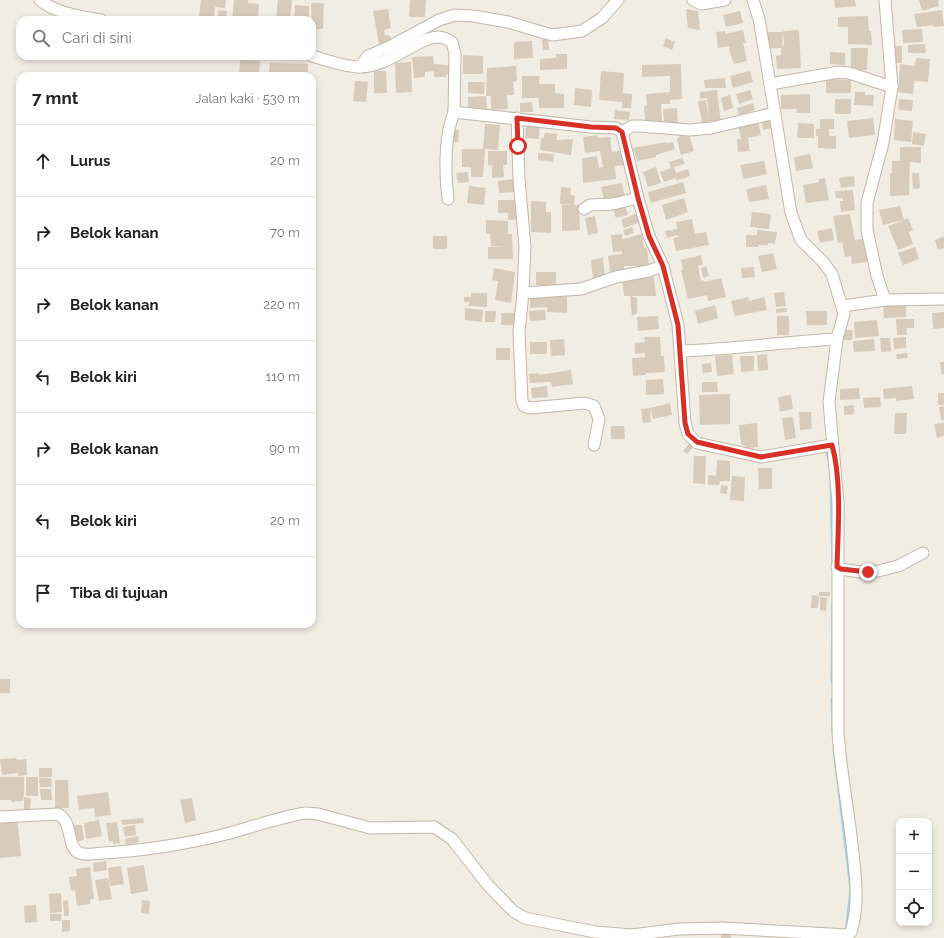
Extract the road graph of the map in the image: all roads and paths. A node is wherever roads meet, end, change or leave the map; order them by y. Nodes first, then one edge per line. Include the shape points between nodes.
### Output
1 (40, 0) edge
2 (618, 0) edge
3 (693, 0) edge
4 (725, 0) edge
5 (753, 0) edge
6 (885, 0) edge
7 (77, 16) edge
8 (316, 57) edge
9 (360, 67) junction
10 (770, 84) junction
11 (892, 87) junction
12 (454, 112) junction
13 (775, 113) junction
14 (517, 118) junction
15 (622, 132) junction
16 (638, 198) junction
17 (448, 199) dead end
18 (584, 209) dead end
19 (663, 266) junction
20 (524, 292) junction
21 (944, 299) edge
22 (885, 300) junction
23 (843, 306) junction
24 (837, 339) junction
25 (681, 351) junction
26 (594, 445) dead end
27 (832, 445) junction
28 (923, 554) dead end
29 (837, 567) junction
30 (0, 817) edge
31 (851, 935) edge

1 - 7 street via 55,10
2 - 9 street via 602,18 582,31 552,35 508,22 455,15 439,20 368,56
3 - 4 street via 701,4
5 - 10 street via 759,19
6 - 11 street
8 - 9 street
9 - 12 street via 397,56 436,37 445,38 452,42 455,54
10 - 11 street via 839,72
10 - 13 street
11 - 22 street via 883,143 867,203 868,240
12 - 14 street
12 - 17 street via 450,121 448,149
13 - 15 street via 711,128 690,130 632,126
13 - 23 street via 786,192 797,234 832,274
14 - 15 street via 616,128
14 - 20 street via 525,247
15 - 16 street
16 - 18 street via 613,204 590,205
16 - 19 street via 649,236
19 - 20 street via 616,277 581,289
19 - 25 street via 678,325
20 - 26 street via 519,332 522,402 530,408 585,403 594,406 599,419
21 - 22 street
22 - 23 street
23 - 24 street via 844,314
24 - 25 street
24 - 27 street via 829,402
25 - 27 street via 685,423 688,434 697,442 761,457
27 - 29 street via 838,503
28 - 29 street via 898,566 868,572
29 - 31 street via 838,733 857,885 857,905
30 - 31 street via 58,814 67,822 73,846 79,853 86,854 118,852 207,838 306,813 370,828 434,827 452,839 487,884 513,911 525,918 595,932 632,935 679,929 722,928

